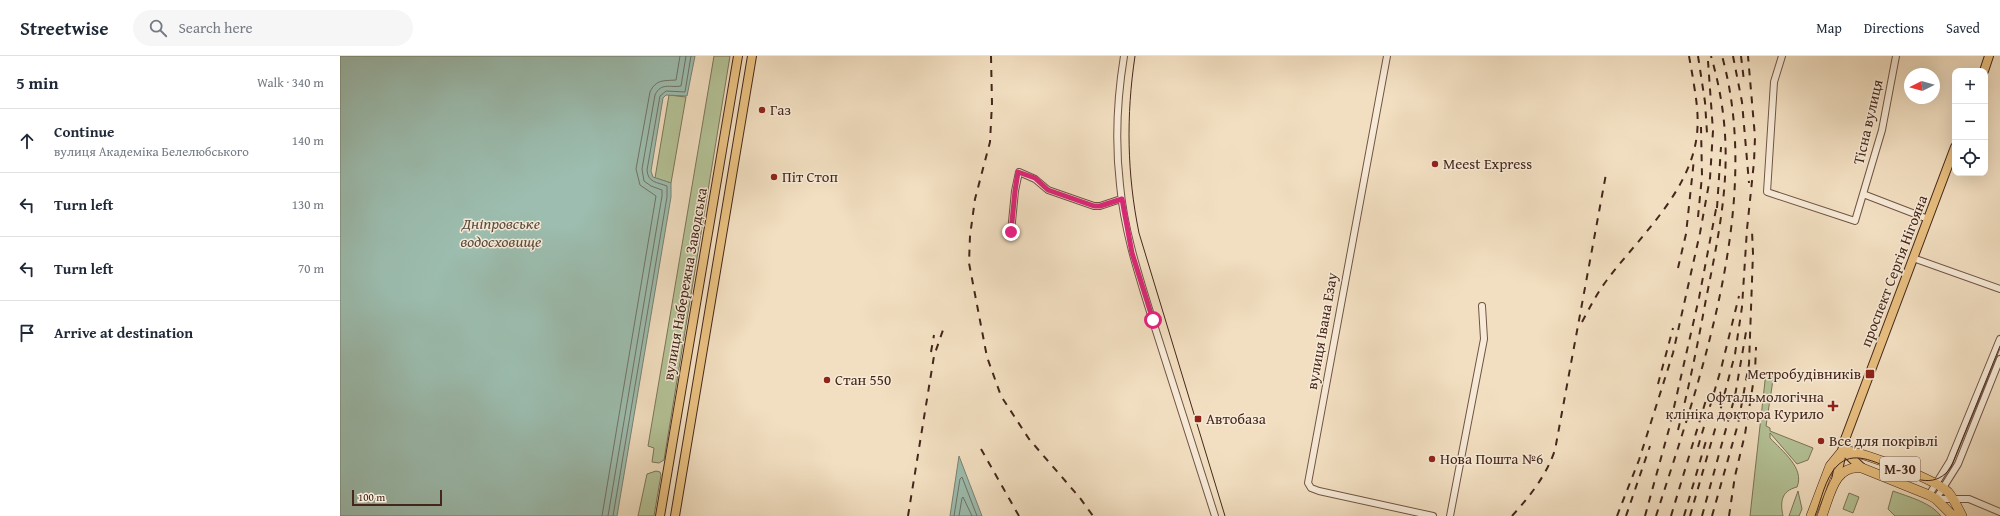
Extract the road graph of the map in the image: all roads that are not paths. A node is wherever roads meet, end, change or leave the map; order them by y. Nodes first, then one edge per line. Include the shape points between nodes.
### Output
1 (738, 56) edge
2 (752, 56) edge
3 (1124, 56) edge
4 (1387, 56) edge
5 (1782, 56) edge
6 (1896, 56) edge
7 (1989, 56) edge
8 (1985, 68) edge
9 (1952, 155) edge
10 (1863, 194) junction
11 (1122, 199) junction
12 (1928, 219) junction
13 (1011, 232) dead end
14 (1914, 258) junction
15 (2000, 289) edge
16 (1482, 306) dead end
17 (2000, 340) edge
18 (2000, 359) edge
19 (1843, 450) junction
20 (1862, 468) junction
21 (1836, 480) junction
22 (1939, 486) junction
23 (1933, 497) junction
24 (1952, 498) junction
25 (2000, 512) edge
26 (660, 516) edge
27 (675, 516) edge
28 (1215, 516) edge
29 (1433, 516) edge
30 (1450, 516) edge
31 (1811, 516) edge
32 (1822, 516) edge
33 (1953, 516) edge
34 (1962, 516) edge

1 - 26 main road, вулиця Набережна Заводська
2 - 27 main road, вулиця Набережна Заводська
3 - 11 street via 1117,122
4 - 29 street, вулиця Івана Езау via 1308,483 1311,488 1319,491
5 - 10 street, Тісна вулиця via 1774,82 1767,192 1855,221
6 - 10 street, Тісна вулиця via 1882,130
7 - 8 main road
9 - 12 main road, проспект Сергія Нігояна
10 - 12 street
11 - 13 street via 1094,206 1048,190 1035,178 1018,172
11 - 28 street via 1132,253
12 - 14 main road, проспект Сергія Нігояна
14 - 15 street
14 - 19 main road, проспект Сергія Нігояна
16 - 30 street via 1484,339
17 - 22 street
18 - 22 street via 1958,464
19 - 20 main road
19 - 21 main road, проспект Сергія Нігояна
19 - 22 highway, М-30 via 1864,454
19 - 31 highway, проспект Сергія Нігояна via 1830,466
20 - 21 highway, М-30 via 1844,470
20 - 23 highway, М-30
21 - 32 highway, проспект Сергія Нігояна
22 - 23 street
22 - 24 highway, М-30
23 - 24 street
23 - 33 highway, М-30
24 - 25 street via 1969,499
24 - 34 highway, М-30

